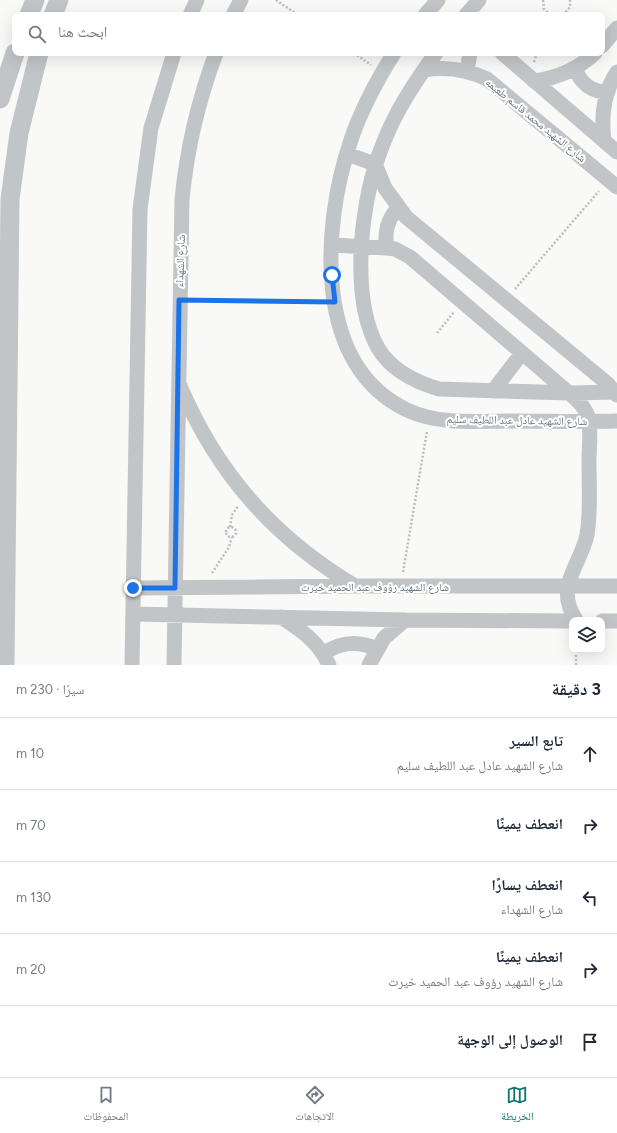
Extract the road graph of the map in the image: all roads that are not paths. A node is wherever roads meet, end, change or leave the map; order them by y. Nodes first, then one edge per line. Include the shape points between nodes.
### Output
1 (35, 0) edge
2 (59, 0) edge
3 (197, 0) edge
4 (241, 0) edge
5 (438, 0) edge
6 (480, 0) edge
7 (30, 12) edge
8 (54, 12) edge
9 (191, 12) edge
10 (235, 12) edge
11 (428, 12) edge
12 (469, 12) edge
13 (481, 12) edge
14 (617, 28) edge
15 (605, 42) edge
16 (14, 56) edge
17 (38, 56) edge
18 (173, 56) edge
19 (215, 56) edge
20 (392, 56) edge
21 (434, 56) edge
22 (470, 56) edge
23 (505, 56) edge
24 (591, 56) edge
25 (575, 68) junction
26 (424, 70) junction
27 (467, 71) junction
28 (617, 72) edge
29 (534, 81) junction
30 (608, 92) junction
31 (0, 99) edge
32 (604, 141) junction
33 (617, 152) edge
34 (347, 154) junction
35 (375, 164) junction
36 (613, 183) edge
37 (398, 208) junction
38 (332, 245) junction
39 (362, 246) junction
40 (387, 248) junction
41 (4, 328) edge
42 (522, 353) junction
43 (178, 381) junction
44 (493, 391) junction
45 (569, 393) junction
46 (616, 393) edge
47 (3, 401) edge
48 (589, 422) junction
49 (617, 422) edge
50 (3, 432) edge
51 (3, 476) edge
52 (355, 586) junction
53 (567, 586) junction
54 (617, 586) edge
55 (133, 588) junction
56 (175, 588) junction
57 (133, 614) junction
58 (175, 614) junction
59 (281, 617) junction
60 (575, 617) edge
61 (405, 620) junction
62 (569, 621) edge
63 (605, 621) edge
64 (617, 621) edge
65 (377, 649) junction
66 (326, 659) edge
67 (5, 665) edge
68 (132, 665) edge
69 (174, 665) edge
70 (369, 665) edge

1 - 7 street
2 - 8 street
3 - 9 street
4 - 10 street
5 - 11 street
6 - 12 street
6 - 13 street
14 - 15 street
16 - 31 street
17 - 41 street via 26,100 13,166
18 - 55 street via 151,128 140,209
19 - 43 street, شارع الشهداء via 199,103 182,200
20 - 34 street, شارع الشهيد عادل عبد اللطيف سليم via 358,119
21 - 26 street
22 - 27 street
23 - 29 street
24 - 25 street
25 - 29 street via 559,76
25 - 30 street via 580,79 590,88
26 - 27 street, شارع الشهيد محمد قاسم طعيمه via 446,68
26 - 35 street via 392,123
27 - 36 street, شارع الشهيد محمد قاسم طعيمه via 487,79
28 - 30 street
29 - 32 street
30 - 32 street via 603,114
32 - 33 street
34 - 35 street
34 - 38 street, شارع الشهيد عادل عبد اللطيف سليم via 337,196
35 - 37 street via 385,188
35 - 39 street via 366,203
37 - 40 street via 388,223
37 - 46 street
38 - 39 street
38 - 48 street, شارع الشهيد عادل عبد اللطيف سليم via 335,302 346,346 371,384 388,399 408,410 429,417 456,421
39 - 40 street
39 - 44 street via 362,285 369,327 379,349 390,363 404,375 421,384 439,389
40 - 42 street via 410,257
41 - 47 street
42 - 44 street
42 - 45 street
43 - 52 street via 205,437 245,494 287,538 326,568
43 - 56 street, شارع الشهداء
44 - 45 street
45 - 46 street
45 - 48 street via 582,406
47 - 50 street
48 - 49 street, شارع الشهيد عادل عبد اللطيف سليم
48 - 53 street via 587,535
50 - 51 street
51 - 67 street
52 - 53 street, شارع الشهيد رؤوف عبد الحميد خيرت
52 - 56 street, شارع الشهيد رؤوف عبد الحميد خيرت
53 - 54 street, شارع الشهيد رؤوف عبد الحميد خيرت
53 - 60 street via 569,605
55 - 56 street, شارع الشهيد رؤوف عبد الحميد خيرت
55 - 57 street
56 - 58 street, شارع الشهداء
57 - 58 street
57 - 68 street
58 - 59 street
58 - 69 street, شارع الشهداء
59 - 61 street
59 - 66 street via 306,634
61 - 62 street
61 - 65 street via 394,628
63 - 64 street
65 - 66 street via 368,645 349,643 339,645
65 - 70 street

